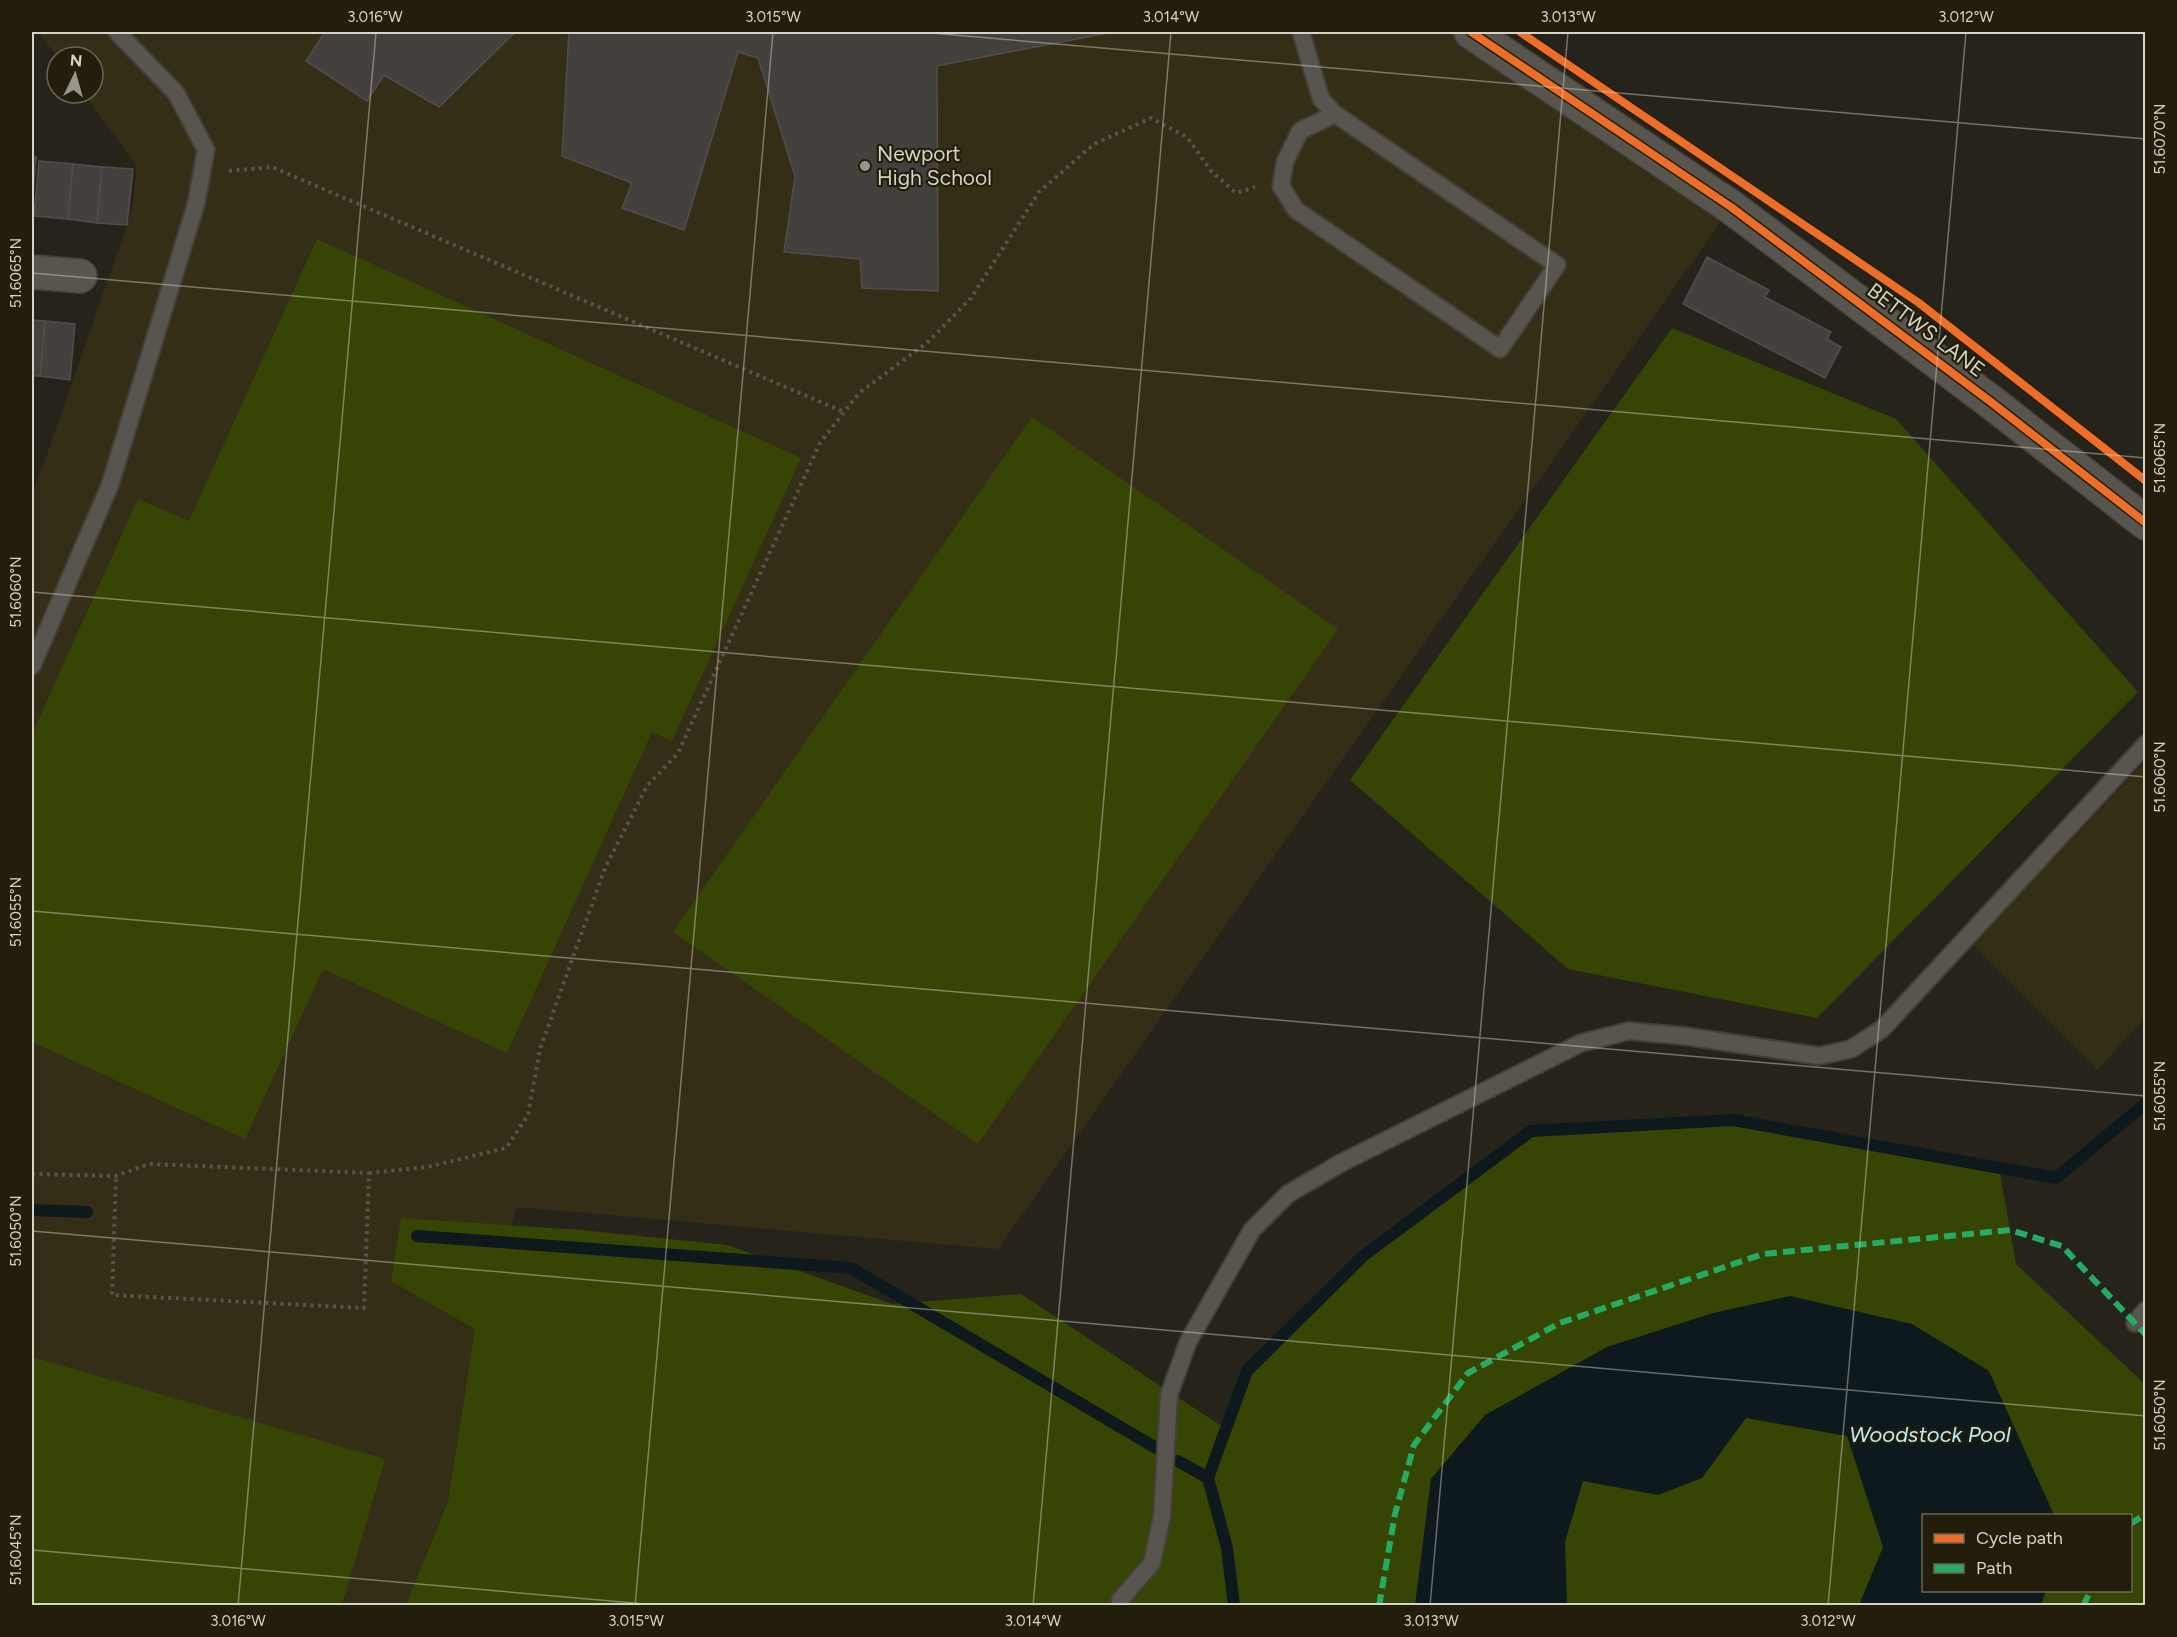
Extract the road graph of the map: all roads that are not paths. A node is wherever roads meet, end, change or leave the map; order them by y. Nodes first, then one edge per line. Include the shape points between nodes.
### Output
1 (117, 32) edge
2 (1301, 32) edge
3 (1471, 32) edge
4 (1335, 114) junction
5 (32, 272) edge
6 (80, 276) dead end
7 (2145, 523) edge
8 (32, 666) edge
9 (2145, 744) edge
10 (1120, 1600) dead end

1 - 8 lane via 176,93 206,150 192,216 110,485
2 - 4 lane via 1321,99
3 - 7 street, BETTWS LANE via 1731,207
4 - 4 lane via 1557,265 1500,349 1296,210 1281,186 1285,162 1300,130
5 - 6 street
9 - 10 lane via 1882,1029 1851,1049 1819,1056 1629,1031 1581,1043 1341,1163 1288,1194 1252,1230 1188,1342 1169,1395 1162,1516 1152,1563

